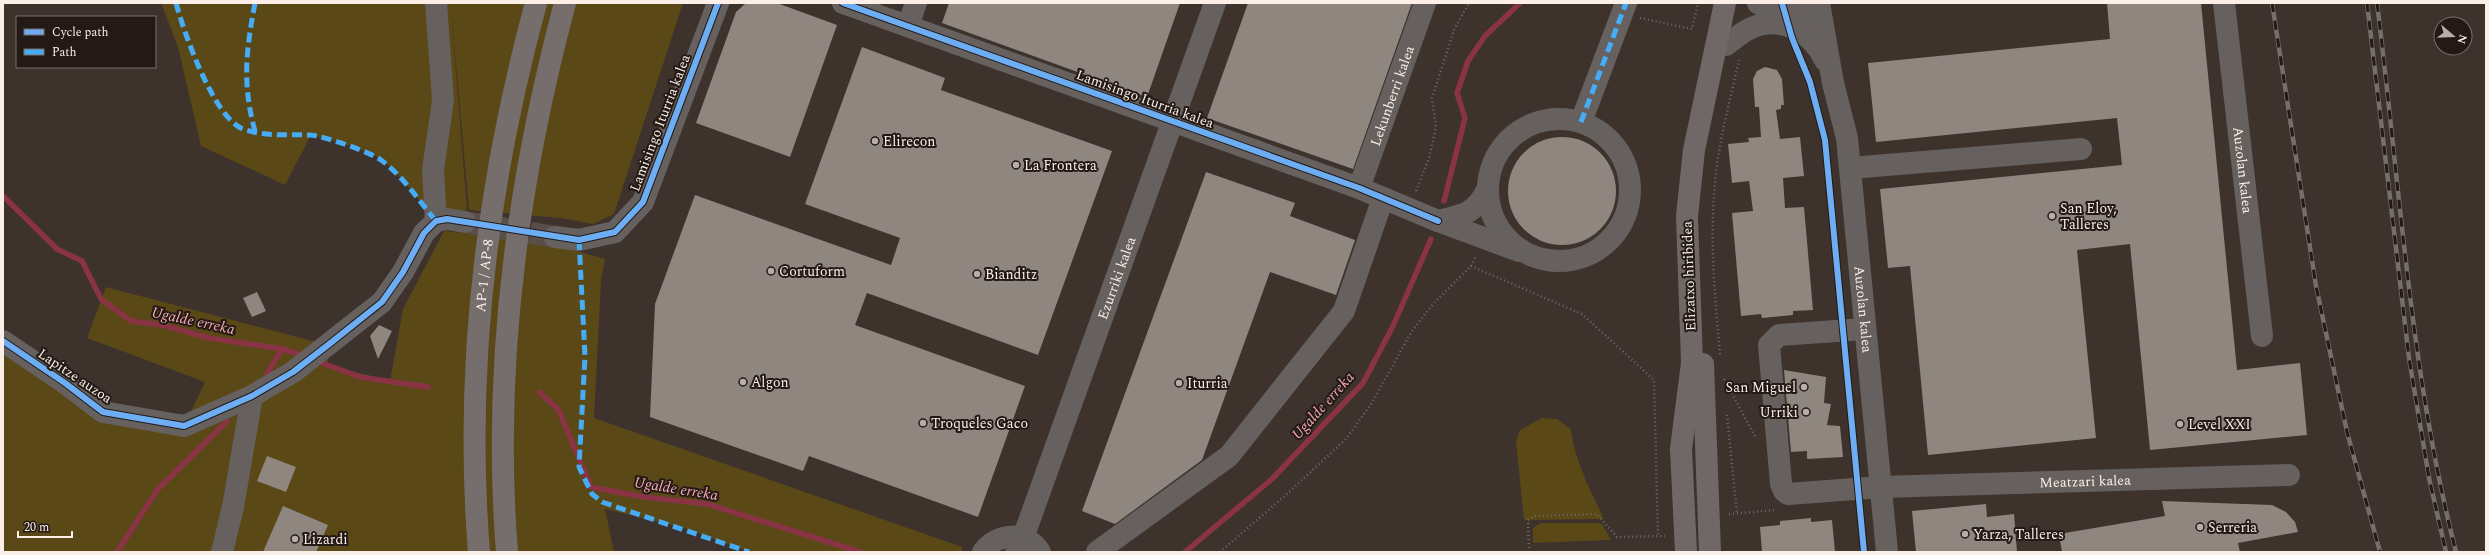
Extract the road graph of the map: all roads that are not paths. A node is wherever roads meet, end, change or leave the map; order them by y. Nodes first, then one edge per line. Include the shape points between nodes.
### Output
1 (436, 3) edge
2 (536, 3) edge
3 (565, 3) edge
4 (718, 3) edge
5 (843, 3) edge
6 (916, 3) edge
7 (1215, 3) edge
8 (1425, 3) edge
9 (1725, 3) edge
10 (1735, 3) edge
11 (1758, 3) edge
12 (2224, 3) edge
13 (1624, 9) edge
14 (1820, 12) edge
15 (1795, 14) edge
16 (908, 26) junction
17 (1733, 49) junction
18 (1830, 69) junction
19 (1172, 121) junction
20 (1581, 122) junction
21 (2081, 149) dead end
22 (1850, 168) junction
23 (1359, 188) junction
24 (1487, 190) junction
25 (1383, 198) junction
26 (436, 221) junction
27 (1438, 221) junction
28 (465, 222) tunnel mouth
29 (555, 237) tunnel mouth
30 (1519, 251) junction
31 (1865, 329) junction
32 (2262, 336) dead end
33 (3, 341) edge
34 (252, 396) junction
35 (503, 475) junction
36 (2289, 475) dead end
37 (1880, 487) junction
38 (477, 527) junction
39 (1020, 545) edge
40 (222, 552) edge
41 (466, 552) edge
42 (479, 552) edge
43 (507, 552) edge
44 (522, 552) edge
45 (983, 552) edge
46 (1040, 552) edge
47 (1097, 552) edge
48 (1686, 552) edge
49 (1710, 552) edge
50 (1887, 552) edge

1 - 26 street via 443,100 434,170
2 - 38 highway, AP-1 / AP-8 via 510,105 488,227 476,358 474,451
3 - 35 highway, AP-1 / AP-8 via 538,112 516,232 505,353
4 - 29 street, Lamisingo Iturria kalea via 643,202 615,232 579,240
5 - 16 street, Lamisingo Iturria kalea
6 - 16 street
7 - 19 street, Ezurriki kalea
8 - 23 street, Lekunberri kalea
9 - 48 main road, Elizatxo hiribidea via 1694,150 1687,216 1686,250 1692,363 1681,449
10 - 17 main road, Elizatxo hiribidea
11 - 15 street, Auzolan kalea
12 - 32 street, Auzolan kalea
13 - 20 street
14 - 15 street, Auzolan kalea via 1815,31
14 - 18 street, Auzolan kalea
15 - 17 street, Auzolan kalea via 1778,24 1747,29
15 - 18 street, Auzolan kalea
16 - 19 street, Lamisingo Iturria kalea
17 - 49 main road, Elizatxo hiribidea via 1704,151 1697,216
18 - 22 street, Auzolan kalea via 1847,138
19 - 23 street, Lamisingo Iturria kalea
19 - 39 street, Ezurriki kalea
20 - 24 street via 1574,119 1537,121 1515,133 1498,152 1490,169
20 - 30 street via 1597,128 1620,152 1629,175 1629,206 1619,229 1609,241 1589,255 1564,261 1531,256
21 - 22 street
22 - 31 street, Auzolan kalea
23 - 25 street, Lamisingo Iturria kalea
24 - 27 street via 1475,210 1462,216
24 - 30 street via 1493,218
25 - 27 street, Lamisingo Iturria kalea
25 - 47 street via 1344,310 1230,456
26 - 28 street via 447,219
26 - 34 street, Lapitze auzoa via 424,233 403,272 382,302 293,372
27 - 30 street, Lamisingo Iturria kalea
31 - 37 street, Auzolan kalea
31 - 37 street, Meatzari kalea via 1778,335 1769,345 1769,365 1781,484 1784,491 1795,495
33 - 34 street, Lapitze auzoa via 66,383 103,412 184,426
34 - 40 street
35 - 43 highway, AP-1 / AP-8
35 - 44 highway via 516,501
36 - 37 street, Meatzari kalea
37 - 50 street, Auzolan kalea
38 - 41 highway
38 - 42 highway, AP-1 / AP-8
39 - 45 street via 1012,536 999,538
39 - 46 street via 1033,544

